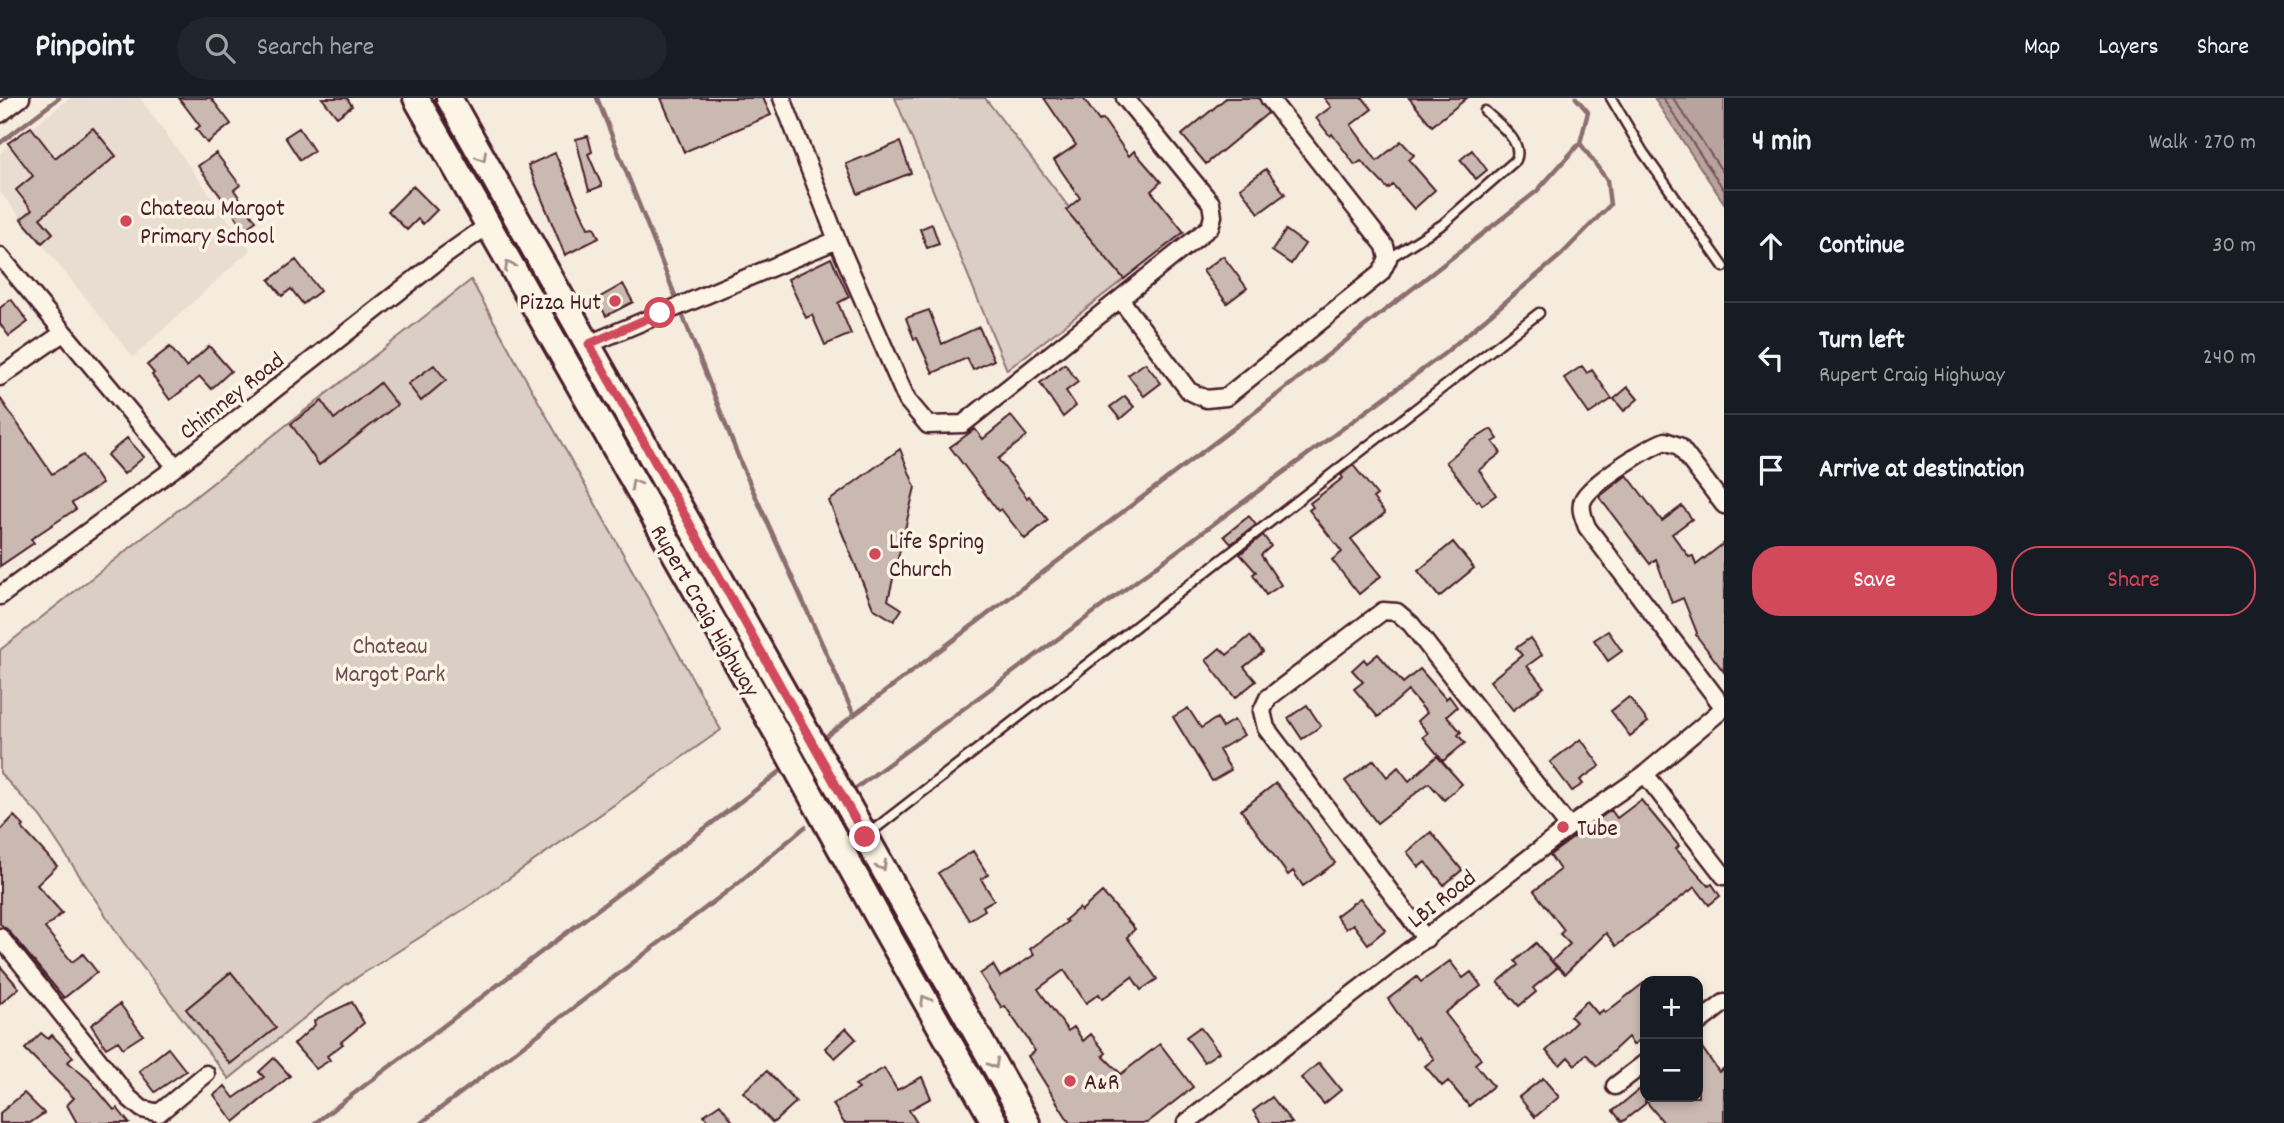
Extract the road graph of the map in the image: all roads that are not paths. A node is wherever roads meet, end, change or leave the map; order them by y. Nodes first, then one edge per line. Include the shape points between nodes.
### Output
1 (21, 98) edge
2 (415, 98) edge
3 (449, 98) edge
4 (782, 98) edge
5 (1125, 98) edge
6 (1269, 98) edge
7 (1611, 98) edge
8 (1, 111) edge
9 (1485, 111) dead end
10 (487, 226) junction
11 (837, 240) junction
12 (0, 256) edge
13 (1388, 259) junction
14 (1724, 267) edge
15 (1120, 299) junction
16 (1539, 313) dead end
17 (62, 333) junction
18 (589, 344) junction
19 (0, 377) edge
20 (176, 467) junction
21 (1724, 505) edge
22 (0, 596) edge
23 (1724, 708) edge
24 (1645, 774) junction
25 (1569, 827) junction
26 (865, 837) junction
27 (1724, 876) edge
28 (0, 937) edge
29 (1426, 939) junction
30 (1724, 1003) edge
31 (1703, 1019) edge
32 (1640, 1067) edge
33 (206, 1074) dead end
34 (1615, 1086) dead end
35 (995, 1123) edge
36 (1027, 1123) edge
37 (1186, 1123) edge

1 - 8 street
2 - 10 main road, Rupert Craig Highway
3 -> 18 main road, Rupert Craig Highway
4 - 11 street
5 - 15 street via 1211,203 1213,216 1210,227
6 - 13 street via 1385,246
7 - 14 lane
9 - 13 lane via 1518,146 1516,160 1443,223
10 - 20 street, Chimney Road
35 -> 10 main road, Rupert Craig Highway
11 - 15 street via 906,400 928,425 963,424
11 - 18 street
12 - 17 street
13 - 15 street via 1381,273 1226,397 1206,399 1189,391
16 - 26 lane
17 - 19 street
17 - 20 street
18 - 26 main road, Rupert Craig Highway
20 - 22 street, Chimney Road
21 - 23 street via 1679,446 1665,441 1632,457 1584,497 1581,509 1587,527
23 - 24 street, LBI Road
24 - 25 street, LBI Road
24 - 27 street
25 - 29 street, LBI Road
25 - 29 street via 1398,612 1383,611 1268,698 1262,710 1266,728
26 -> 36 main road, Rupert Craig Highway
28 - 33 street via 142,1109 159,1112
29 - 37 street, LBI Road
30 - 31 street
32 - 34 street

